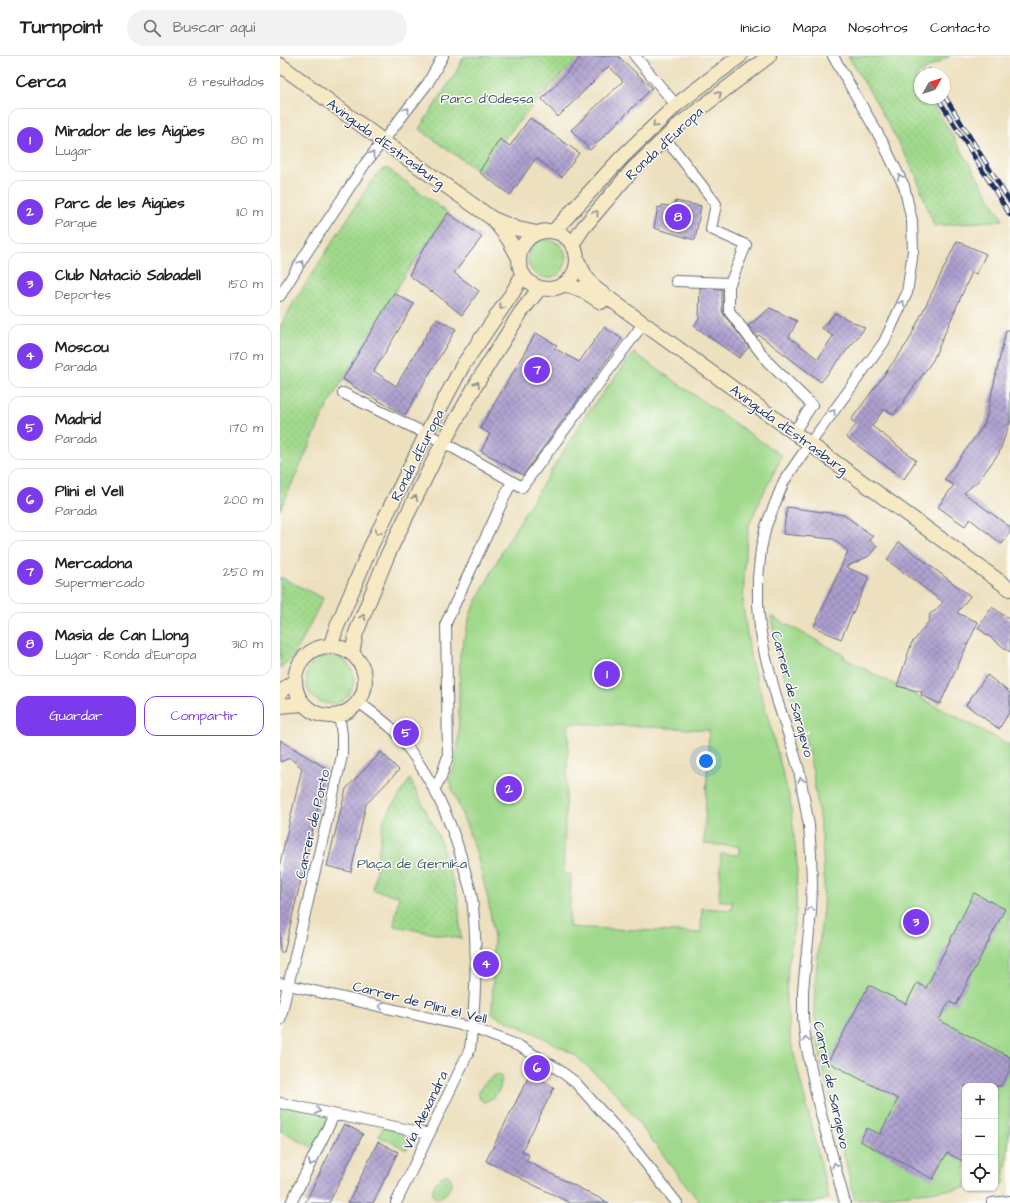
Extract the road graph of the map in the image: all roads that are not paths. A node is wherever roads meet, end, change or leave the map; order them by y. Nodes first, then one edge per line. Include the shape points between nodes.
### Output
1 (443, 56) edge
2 (635, 56) edge
3 (740, 56) edge
4 (769, 56) edge
5 (832, 56) edge
6 (280, 65) edge
7 (676, 105) junction
8 (664, 139) junction
9 (383, 140) junction
10 (493, 219) junction
11 (554, 232) junction
12 (537, 233) junction
13 (572, 245) junction
14 (519, 258) junction
15 (577, 260) junction
16 (523, 274) junction
17 (676, 281) dead end
18 (730, 283) junction
19 (564, 284) junction
20 (540, 288) junction
21 (280, 296) edge
22 (640, 328) junction
23 (343, 393) dead end
24 (794, 432) junction
25 (427, 434) junction
26 (443, 442) junction
27 (808, 446) junction
28 (512, 481) junction
29 (1010, 589) edge
30 (1010, 598) edge
31 (330, 647) junction
32 (352, 654) junction
33 (295, 680) junction
34 (280, 693) edge
35 (358, 702) junction
36 (303, 704) junction
37 (280, 706) edge
38 (339, 715) junction
39 (434, 790) junction
40 (284, 984) edge
41 (280, 1020) edge
42 (473, 1028) junction
43 (280, 1103) edge
44 (334, 1115) junction
45 (429, 1134) junction
46 (1008, 1202) edge
47 (291, 1203) edge
48 (396, 1203) edge
49 (677, 1203) edge
50 (845, 1203) edge
51 (992, 1203) edge

9 -> 1 street via 428,83
2 - 7 street
3 - 7 street, Ronda d'Europa
8 -> 4 street, Ronda d'Europa via 685,119
27 -> 5 street, Carrer de Sarajevo via 884,342 907,293 913,251 912,221 904,186 882,141
6 - 9 street, Avinguda d'Estrasburg
7 -> 11 street, Ronda d'Europa via 622,157
13 -> 8 street, Ronda d'Europa via 633,169
8 - 18 street via 716,204 711,229 746,245
9 - 10 street, Avinguda d'Estrasburg
21 -> 9 street
10 - 12 street, Avinguda d'Estrasburg
10 - 14 street, Avinguda d'Estrasburg
11 - 12 street
11 - 13 street via 566,237
12 - 14 street via 524,243
13 - 15 street
14 - 16 street
15 - 19 street via 576,269
15 - 24 street, Avinguda d'Estrasburg via 586,278 596,289
16 - 20 street via 530,283
16 -> 25 street, Ronda d'Europa via 463,365
17 - 18 street
18 - 24 street via 729,311 768,362 812,405
19 - 20 street via 550,289
19 - 22 street, Avinguda d'Estrasburg via 596,298
26 -> 20 street, Ronda d'Europa via 521,312
22 - 27 street, Avinguda d'Estrasburg
22 - 28 street via 522,487
23 - 25 street
24 - 27 street, Avinguda d'Estrasburg
25 - 26 street
25 -> 31 street, Ronda d'Europa via 371,546
26 - 28 street
32 -> 26 street, Ronda d'Europa via 356,633 388,554
27 - 29 street, Avinguda d'Estrasburg via 837,464
27 - 30 street, Avinguda d'Estrasburg
50 -> 27 street, Carrer de Sarajevo via 818,1103 803,1018 812,884 809,826 799,770 765,655 758,604 758,578 766,526 784,481
28 - 39 street via 446,623 448,756
31 - 32 street
31 - 33 street via 319,648 302,660
32 - 35 street via 359,662 365,682
33 - 34 street
33 - 36 street
35 - 38 street via 350,710
35 - 39 street, Via Alexandra via 396,733 419,763
36 - 37 street
36 - 38 street via 319,715
38 - 40 street, Carrer de Porto via 342,756
39 - 42 street, Via Alexandra via 460,849 472,897 476,946
40 - 41 street, Carrer de Porto
42 -> 40 street, Carrer de Plini el Vell
42 - 45 street, Via Alexandra via 470,1049
42 - 49 street, Carrer de Plini el Vell via 519,1046 555,1067 574,1082 629,1142
43 -> 44 street
44 - 45 street
44 -> 47 street
45 - 48 street, Via Alexandra
46 - 51 street

